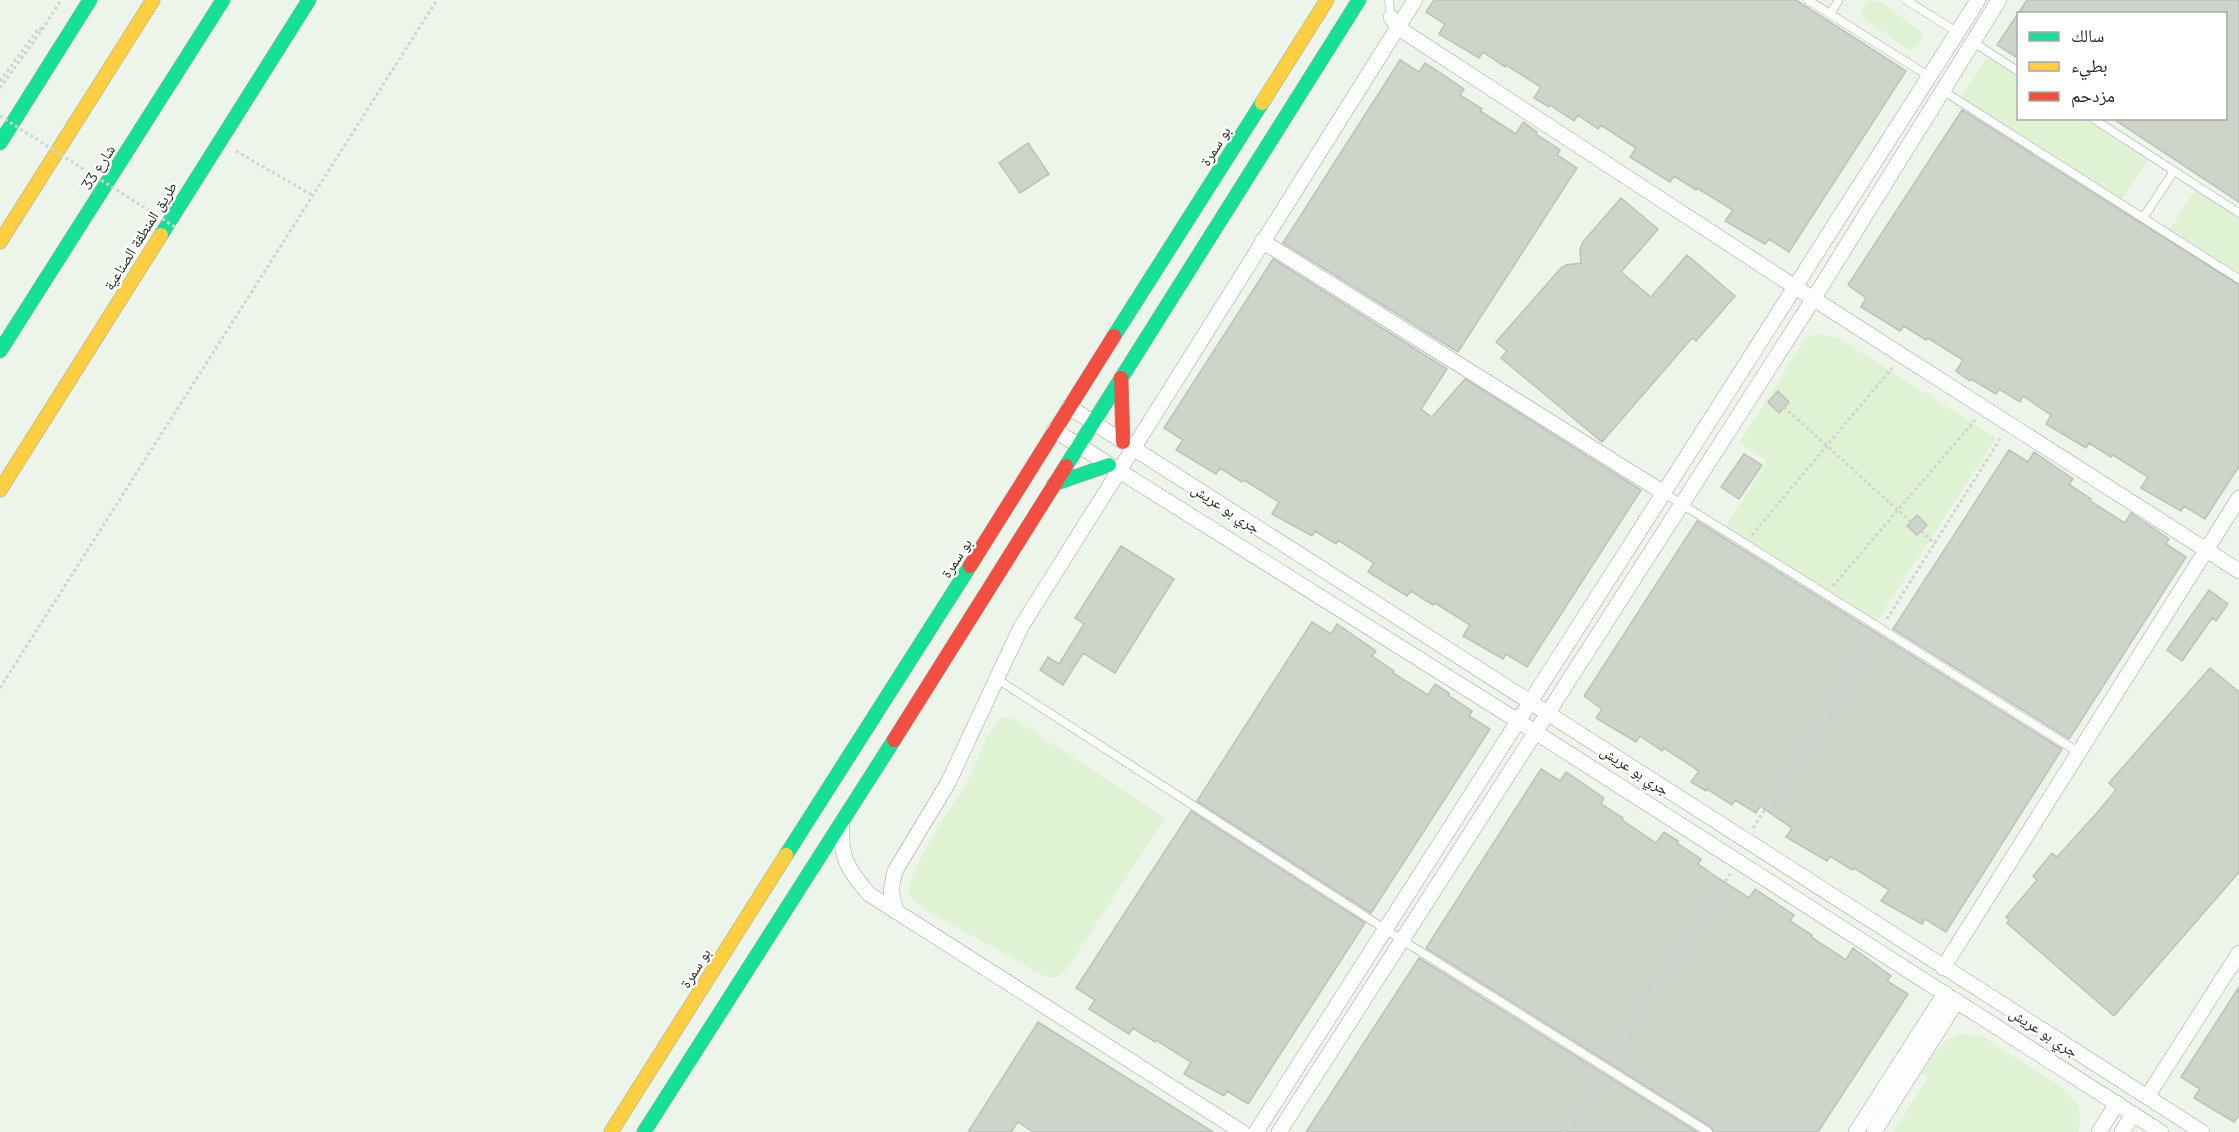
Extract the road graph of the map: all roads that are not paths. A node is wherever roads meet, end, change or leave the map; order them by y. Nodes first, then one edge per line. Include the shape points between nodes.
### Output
1 (90, 0) edge
2 (153, 0) edge
3 (223, 0) edge
4 (309, 0) edge
5 (1327, 0) edge
6 (1359, 0) edge
7 (1389, 0) edge
8 (1415, 0) edge
9 (1808, 0) edge
10 (1839, 0) edge
11 (1906, 0) edge
12 (1978, 0) edge
13 (1999, 0) edge
14 (1830, 14) junction
15 (1394, 22) junction
16 (1957, 32) junction
17 (1973, 42) junction
18 (2017, 70) edge
19 (1930, 77) junction
20 (1942, 90) junction
21 (2095, 120) edge
22 (0, 143) edge
23 (2174, 171) junction
24 (2239, 213) edge
25 (2143, 218) junction
26 (1262, 241) junction
27 (0, 242) edge
28 (2239, 279) edge
29 (1795, 287) junction
30 (1814, 298) junction
31 (0, 351) edge
32 (1121, 378) junction
33 (1068, 407) junction
34 (1093, 423) junction
35 (1054, 430) junction
36 (1079, 444) junction
37 (1128, 445) junction
38 (1113, 468) junction
39 (1054, 484) junction
40 (0, 490) edge
41 (1664, 493) junction
42 (2239, 498) edge
43 (1681, 504) junction
44 (2205, 550) junction
45 (2239, 571) edge
46 (995, 678) junction
47 (1530, 703) junction
48 (1546, 714) junction
49 (1518, 721) junction
50 (1534, 733) junction
51 (2078, 752) junction
52 (842, 822) junction
53 (896, 912) junction
54 (1384, 928) junction
55 (1402, 940) junction
56 (2239, 953) edge
57 (1943, 968) junction
58 (1951, 997) junction
59 (2147, 1097) junction
60 (2117, 1104) junction
61 (2133, 1114) junction
62 (611, 1132) edge
63 (644, 1132) edge
64 (1242, 1132) edge
65 (1256, 1132) edge
66 (1279, 1132) edge
67 (1708, 1132) edge
68 (1856, 1132) edge
69 (1874, 1132) edge
70 (2099, 1132) edge
71 (2122, 1132) edge
72 (2162, 1132) edge
73 (2202, 1132) edge

1 - 22 main road
2 - 27 main road
3 - 31 main road, شارع 33
4 - 40 main road, طريق المنطقة الصناعية
5 - 33 main road, بو سمرة
6 - 32 main road
7 - 15 lane
8 - 15 street
9 - 14 lane
10 - 14 lane
11 - 16 lane
12 - 16 street
13 - 17 street
14 - 19 lane
15 - 26 street
15 - 29 street
16 - 19 street
17 - 18 lane
17 - 20 street
19 - 29 street
20 - 25 lane
20 - 30 street
21 - 23 lane
23 - 24 lane
23 - 25 lane
25 - 28 lane
26 - 37 street
26 - 41 street
29 - 30 street
29 - 41 street
30 - 43 street
30 - 44 street
32 - 34 main road
32 - 37 main road
33 - 34 street, جري بو عريش
33 - 35 main road, بو سمرة
34 - 36 main road
34 - 37 street, جري بو عريش
35 - 36 street, جري بو عريش
35 - 62 main road, بو سمرة
36 - 38 street, جري بو عريش
36 - 39 main road
37 - 38 street
37 - 47 street, جري بو عريش
38 - 39 main road
38 - 46 street via 1020,627
38 - 49 street, جري بو عريش
39 - 52 main road
41 - 43 lane
41 - 47 street
42 - 44 street
43 - 48 street
43 - 51 lane
44 - 45 street
44 - 51 street
46 - 53 street via 948,783 895,871 891,890
46 - 54 lane
47 - 48 street, جري بو عريش
47 - 49 street
48 - 50 street
48 - 57 street, جري بو عريش
49 - 50 street, جري بو عريش
49 - 54 street
50 - 55 street
50 - 58 street, جري بو عريش
51 - 57 street
52 - 53 street via 843,858 852,874 868,894
52 - 63 main road
53 - 64 street
54 - 55 lane
54 - 65 street
55 - 66 street
55 - 67 lane
56 - 59 street
57 - 59 street, جري بو عريش
58 - 60 street, جري بو عريش
58 - 68 street
58 - 69 street
59 - 73 street, جري بو عريش
60 - 61 street, جري بو عريش
60 - 70 street
61 - 71 street
61 - 72 street, جري بو عريش

